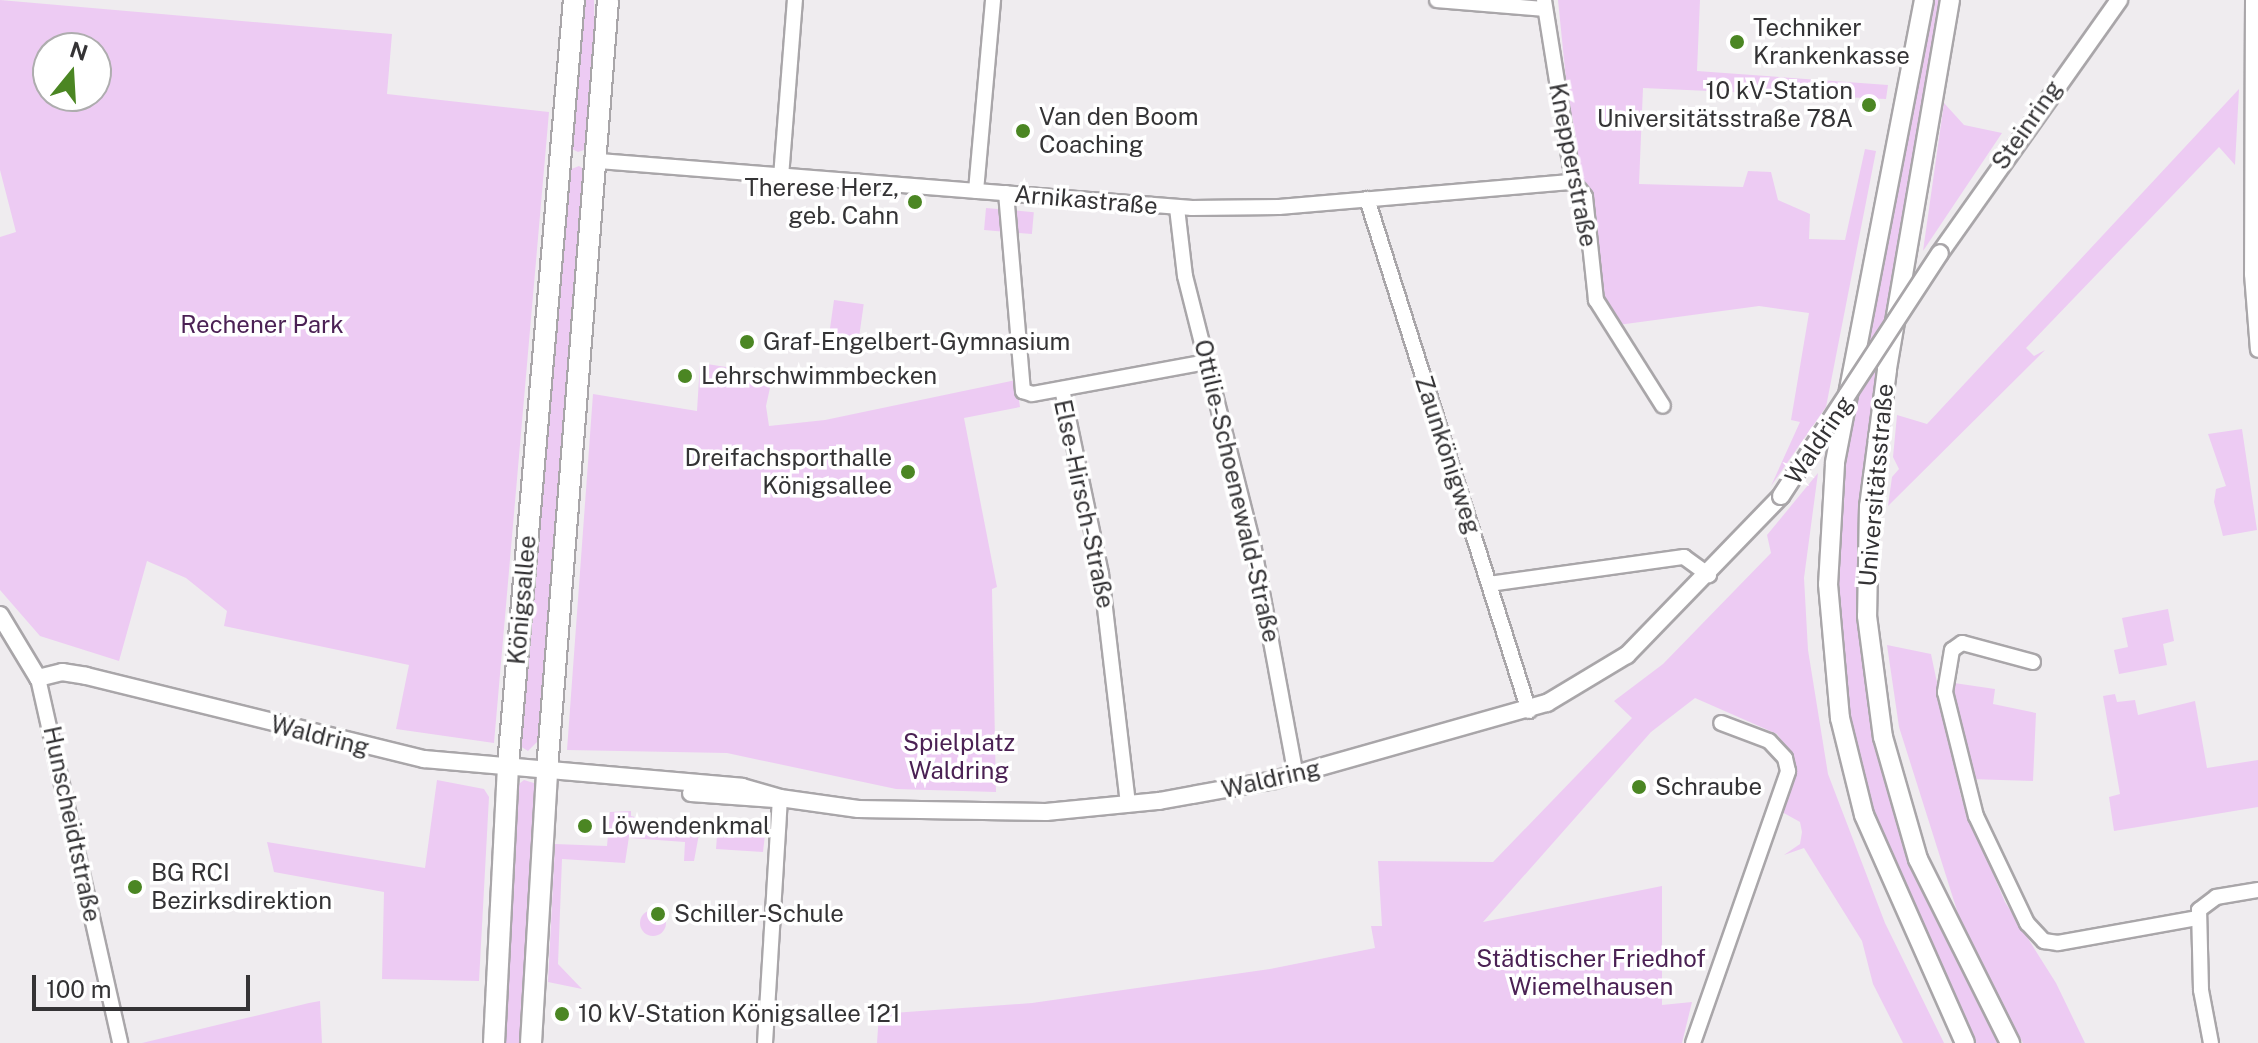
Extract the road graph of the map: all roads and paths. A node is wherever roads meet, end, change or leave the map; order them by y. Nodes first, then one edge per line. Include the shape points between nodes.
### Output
1 (574, 0) edge
2 (608, 0) edge
3 (795, 0) edge
4 (993, 0) edge
5 (1437, 0) edge
6 (1924, 0) edge
7 (1950, 0) edge
8 (2119, 0) edge
9 (2253, 0) edge
10 (1544, 4) edge
11 (561, 158) junction
12 (599, 161) junction
13 (781, 177) junction
14 (1573, 182) junction
15 (976, 191) junction
16 (1006, 193) junction
17 (1367, 199) junction
18 (1177, 208) junction
19 (1940, 253) joint
20 (2258, 350) edge
21 (1207, 362) junction
22 (1062, 389) junction
23 (1663, 406) dead end
24 (1709, 575) junction
25 (1489, 584) junction
26 (0, 615) edge
27 (2033, 662) dead end
28 (38, 678) junction
29 (1529, 711) junction
30 (1721, 723) dead end
31 (508, 766) junction
32 (547, 770) junction
33 (1296, 775) junction
34 (780, 798) junction
35 (1128, 804) junction
36 (2258, 890) edge
37 (2197, 918) junction
38 (120, 1043) edge
39 (494, 1043) edge
40 (531, 1043) edge
41 (765, 1043) edge
42 (1693, 1043) edge
43 (1965, 1043) edge
44 (2010, 1043) edge
45 (2211, 1043) edge

1 - 11 main road, Königsallee
2 - 12 main road, Königsallee
3 - 13 street
4 - 15 street
5 - 10 street
6 - 43 main road, Universitätsstraße via 1835,464 1828,584 1840,718 1864,815
7 - 44 main road, Universitätsstraße via 1881,415 1866,553 1867,616 1883,737 1909,832 1949,928
8 - 19 street, Steinring
9 - 20 street via 2252,274
10 - 14 street, Knepperstraße
11 - 12 main road
11 - 31 main road, Königsallee
12 - 13 street, Arnikastraße
12 - 32 main road, Königsallee
13 - 15 street, Arnikastraße
14 - 17 street, Arnikastraße
14 - 23 street, Knepperstraße via 1585,197 1596,300
15 - 16 street, Arnikastraße
16 - 18 street, Arnikastraße
16 - 22 street, Else-Hirsch-Straße via 1023,391
17 - 18 street, Arnikastraße
17 - 25 street, Zaunkönigweg
18 - 21 street, Ottilie-Schoenewald-Straße via 1185,276
19 - 24 street, Waldring, bridge via 1781,496
21 - 22 street
21 - 33 street, Ottilie-Schoenewald-Straße via 1253,544
22 - 35 street, Else-Hirsch-Straße via 1101,574
24 - 25 street via 1684,557
24 - 29 street, Waldring via 1627,655 1571,692
25 - 29 street, Zaunkönigweg
26 - 28 street, Hunscheidtstraße
27 - 37 street via 1962,643 1952,650 1945,692 1976,816 2027,923 2044,941 2058,943
28 - 31 street, Waldring via 62,672 86,676 387,752
28 - 38 street, Hunscheidtstraße
29 - 33 street, Waldring
30 - 42 street via 1769,741 1785,758 1788,771
31 - 32 street, Waldring
31 - 39 main road, Königsallee
32 - 34 street, Waldring via 742,787
32 - 40 main road, Königsallee
33 - 35 street, Waldring
34 - 35 street, Waldring via 950,814
34 - 41 street
36 - 37 street via 2216,897 2205,903
37 - 45 street

